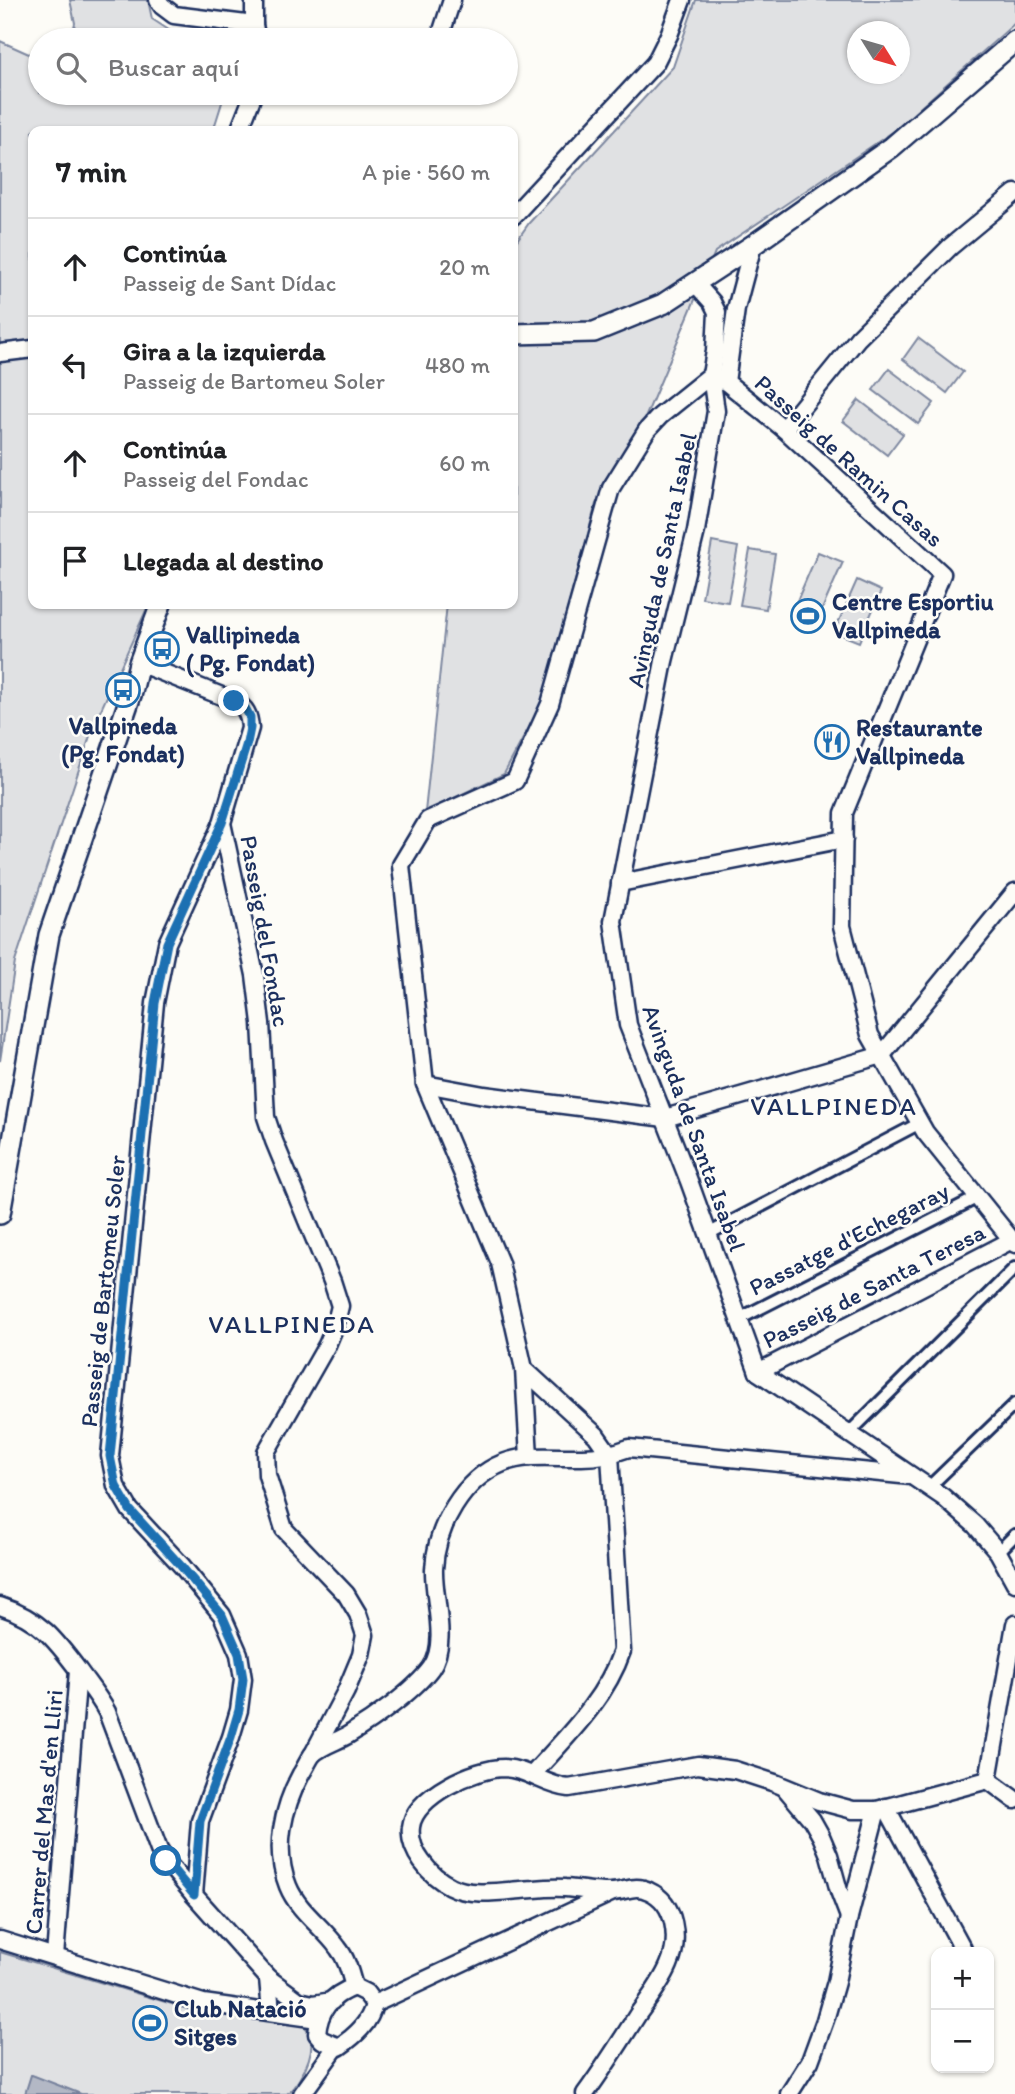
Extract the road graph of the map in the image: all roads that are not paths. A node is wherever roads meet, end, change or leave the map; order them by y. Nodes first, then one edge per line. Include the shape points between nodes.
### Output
1 (158, 0) edge
2 (254, 0) edge
3 (452, 0) edge
4 (678, 1) edge
5 (232, 28) edge
6 (255, 28) edge
7 (443, 28) edge
8 (1015, 41) edge
9 (249, 105) edge
10 (241, 126) edge
11 (1015, 193) edge
12 (518, 211) edge
13 (753, 245) junction
14 (695, 283) junction
15 (518, 334) edge
16 (28, 350) edge
17 (0, 354) edge
18 (719, 379) junction
19 (784, 429) junction
20 (159, 609) edge
21 (139, 663) junction
22 (222, 823) junction
23 (844, 839) junction
24 (620, 883) junction
25 (1015, 892) edge
26 (882, 1055) junction
27 (425, 1084) junction
28 (664, 1118) junction
29 (920, 1123) junction
30 (978, 1197) junction
31 (0, 1214) edge
32 (708, 1234) junction
33 (1013, 1242) edge
34 (1015, 1268) edge
35 (739, 1319) junction
36 (524, 1369) junction
37 (758, 1372) junction
38 (1015, 1404) edge
39 (849, 1433) junction
40 (610, 1455) junction
41 (529, 1457) junction
42 (914, 1477) junction
43 (929, 1487) junction
44 (1015, 1535) edge
45 (998, 1552) junction
46 (1015, 1583) edge
47 (0, 1606) edge
48 (1015, 1624) edge
49 (78, 1671) junction
50 (313, 1754) junction
51 (533, 1774) junction
52 (988, 1780) junction
53 (785, 1787) junction
54 (1015, 1800) edge
55 (882, 1809) junction
56 (613, 1892) junction
57 (194, 1895) junction
58 (849, 1917) junction
59 (0, 1940) edge
60 (962, 1947) edge
61 (55, 1956) junction
62 (268, 1978) junction
63 (354, 1987) junction
64 (332, 2001) junction
65 (374, 2004) junction
66 (271, 2012) junction
67 (318, 2020) junction
68 (336, 2047) junction
69 (302, 2094) edge
70 (585, 2094) edge
71 (789, 2094) edge

1 - 5 street via 174,15
2 - 6 street
3 - 7 street
4 - 12 street via 669,36 655,63
8 - 13 street via 892,147
9 - 10 street
11 - 19 street via 950,247 858,338
13 - 14 street
13 - 18 street, Passeig de Ramin Casas
14 - 15 street via 663,304 594,332
14 - 18 street, Avinguda de Santa Isabel via 717,312
16 - 17 street
18 - 19 street, Passeig de Ramin Casas
18 - 24 street, Avinguda de Santa Isabel via 696,531 664,661
18 - 27 street via 660,416 611,488 550,704 515,781 428,820 401,865
19 - 23 street, Passeig de Ramin Casas via 942,574 844,813
20 - 21 street
21 - 22 street, Passeig del Fondac via 234,701 244,706 250,717
21 - 31 street via 49,935
22 - 50 street, Passeig del Fondac via 255,975 266,1117 340,1306 327,1345 266,1452 267,1475 284,1529 346,1594 365,1635 346,1691
22 - 57 street, Passeig de Bartomeu Soler via 167,943 155,1003 110,1456 116,1486 130,1510 222,1615 239,1654 243,1679 239,1710 200,1821
23 - 24 street
23 - 26 street via 842,926 870,1035
24 - 28 street, Avinguda de Santa Isabel via 613,921 628,1025
25 - 26 street
26 - 28 street
26 - 29 street
27 - 28 street
27 - 36 street via 500,1263
28 - 32 street, Avinguda de Santa Isabel
29 - 30 street
29 - 32 street
30 - 33 street
30 - 35 street, Passatge d'Echegaray
32 - 35 street, Avinguda de Santa Isabel
33 - 37 street, Passeig de Santa Teresa
34 - 39 street
35 - 37 street, Avinguda de Santa Isabel
36 - 40 street via 597,1435
36 - 41 street
37 - 39 street
38 - 43 street
39 - 42 street
40 - 41 street
40 - 42 street via 629,1448
40 - 51 street via 622,1651 605,1690
41 - 50 street via 480,1476 447,1522 434,1569 439,1634 432,1667 378,1715
42 - 43 street
43 - 45 street via 975,1525
44 - 45 street
45 - 46 street
47 - 49 street via 17,1611 57,1641
48 - 52 street
49 - 57 street via 107,1712 159,1850
49 - 61 street, Carrer del Mas d'en Lliri
50 - 63 street, Passeig del Fondac via 288,1804 281,1857 289,1888 339,1948
51 - 53 street via 569,1788 698,1765 735,1770
51 - 56 street via 505,1768 479,1771 428,1799 410,1826 421,1860 435,1876 468,1893 562,1888
52 - 54 street
52 - 55 street
53 - 55 street via 853,1810
53 - 58 street via 821,1836
55 - 58 street
55 - 60 street
56 - 65 street
56 - 70 street via 635,1886 663,1900 676,1936 663,1975
57 - 62 street
58 - 71 street via 825,2021 810,2061
59 - 61 street
61 - 66 street via 203,2003
62 - 64 street via 299,2001
62 - 66 street
63 - 64 street
63 - 65 street
64 - 67 street
65 - 68 street via 365,2023
66 - 67 street
67 - 68 street via 317,2034
68 - 69 street

